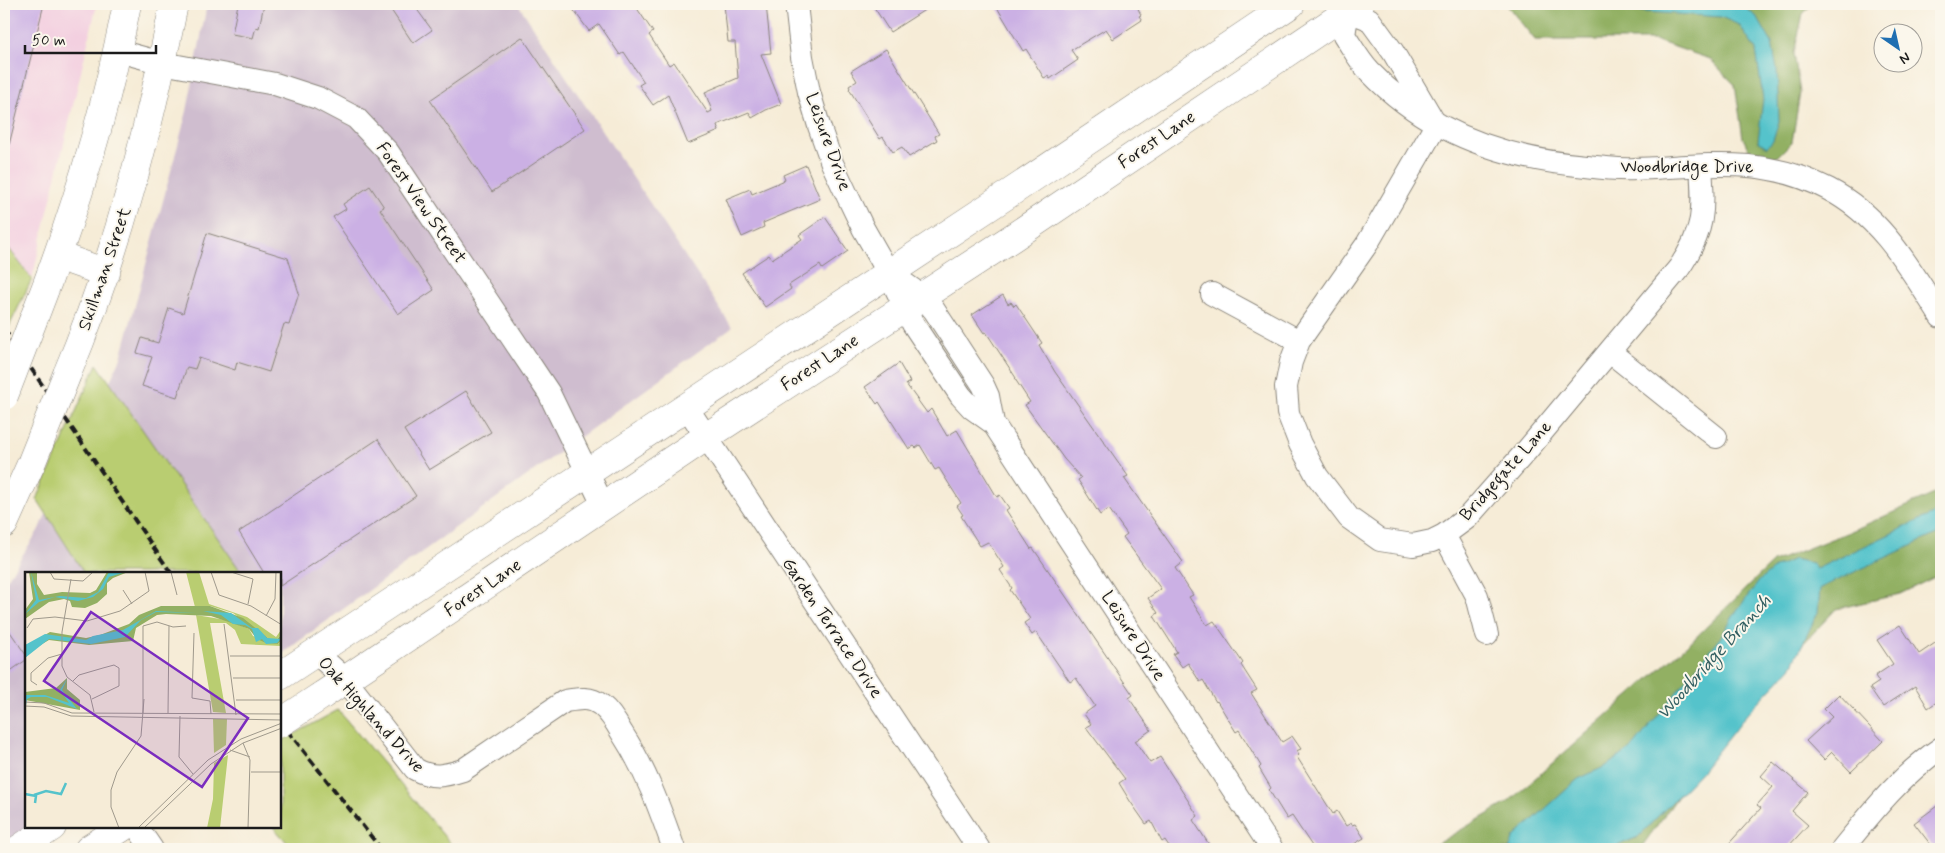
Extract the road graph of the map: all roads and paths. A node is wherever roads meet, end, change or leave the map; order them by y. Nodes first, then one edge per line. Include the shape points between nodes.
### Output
1 (128, 4) edge
2 (174, 4) edge
3 (796, 4) edge
4 (1291, 4) edge
5 (1350, 6) edge
6 (118, 51) junction
7 (162, 63) junction
8 (1436, 125) junction
9 (1701, 166) junction
10 (58, 256) junction
11 (888, 272) junction
12 (106, 273) junction
13 (1212, 294) dead end
14 (914, 302) junction
15 (1941, 317) edge
16 (1299, 341) junction
17 (1610, 352) junction
18 (4, 396) edge
19 (686, 406) junction
20 (706, 437) junction
21 (1716, 437) dead end
22 (587, 472) junction
23 (604, 507) junction
24 (4, 524) edge
25 (1444, 535) junction
26 (1487, 635) dead end
27 (298, 664) edge
28 (345, 679) junction
29 (281, 722) edge
30 (1941, 748) edge
31 (50, 828) edge
32 (121, 828) edge
33 (138, 828) edge
34 (19, 849) edge
35 (89, 849) edge
36 (152, 849) edge
37 (674, 849) edge
38 (979, 849) edge
39 (1272, 849) edge
40 (1842, 849) edge

1 - 6 main road
2 - 7 main road, Skillman Street
3 - 11 street, Leisure Drive via 802,57 819,126 848,197
4 - 11 main road
5 - 8 street via 1369,19 1393,52
5 - 8 street, Woodbridge Drive via 1344,35 1368,71
5 - 14 main road, Forest Lane
6 - 7 street, Forest View Street
6 - 10 main road
7 - 12 main road, Skillman Street via 139,165
7 - 22 street, Forest View Street via 274,84 318,98 356,118 388,152 549,393
8 - 9 street, Woodbridge Drive via 1499,151 1554,164 1632,169
8 - 16 street, Bridgegate Lane via 1367,244
9 - 15 street, Woodbridge Drive via 1772,168 1828,189 1884,232
9 - 17 street, Bridgegate Lane via 1702,218 1689,254
10 - 12 main road
10 - 18 main road, bridge
11 - 14 street, Leisure Drive
11 - 19 main road
12 - 24 main road, Skillman Street, bridge
13 - 16 street
14 - 20 main road, Forest Lane
14 - 39 street, Leisure Drive via 934,310 983,385 994,423
16 - 25 street, Bridgegate Lane via 1290,362 1286,387 1288,413 1317,476 1349,518 1380,540 1413,545
17 - 21 street
17 - 25 street, Bridgegate Lane via 1467,518
19 - 20 street, Garden Terrace Drive
19 - 22 main road
20 - 23 main road, Forest Lane
20 - 38 street, Garden Terrace Drive
22 - 23 street, Forest View Street
22 - 27 main road
23 - 28 main road, Forest Lane
25 - 26 street via 1477,596
27 - 28 street, Oak Highland Drive
28 - 29 main road, Forest Lane, bridge
28 - 37 street, Oak Highland Drive via 414,769 427,776 445,776 463,770 565,701 583,698 601,704 638,757
30 - 40 street via 1898,783
31 - 34 main road
32 - 35 main road
33 - 36 street

